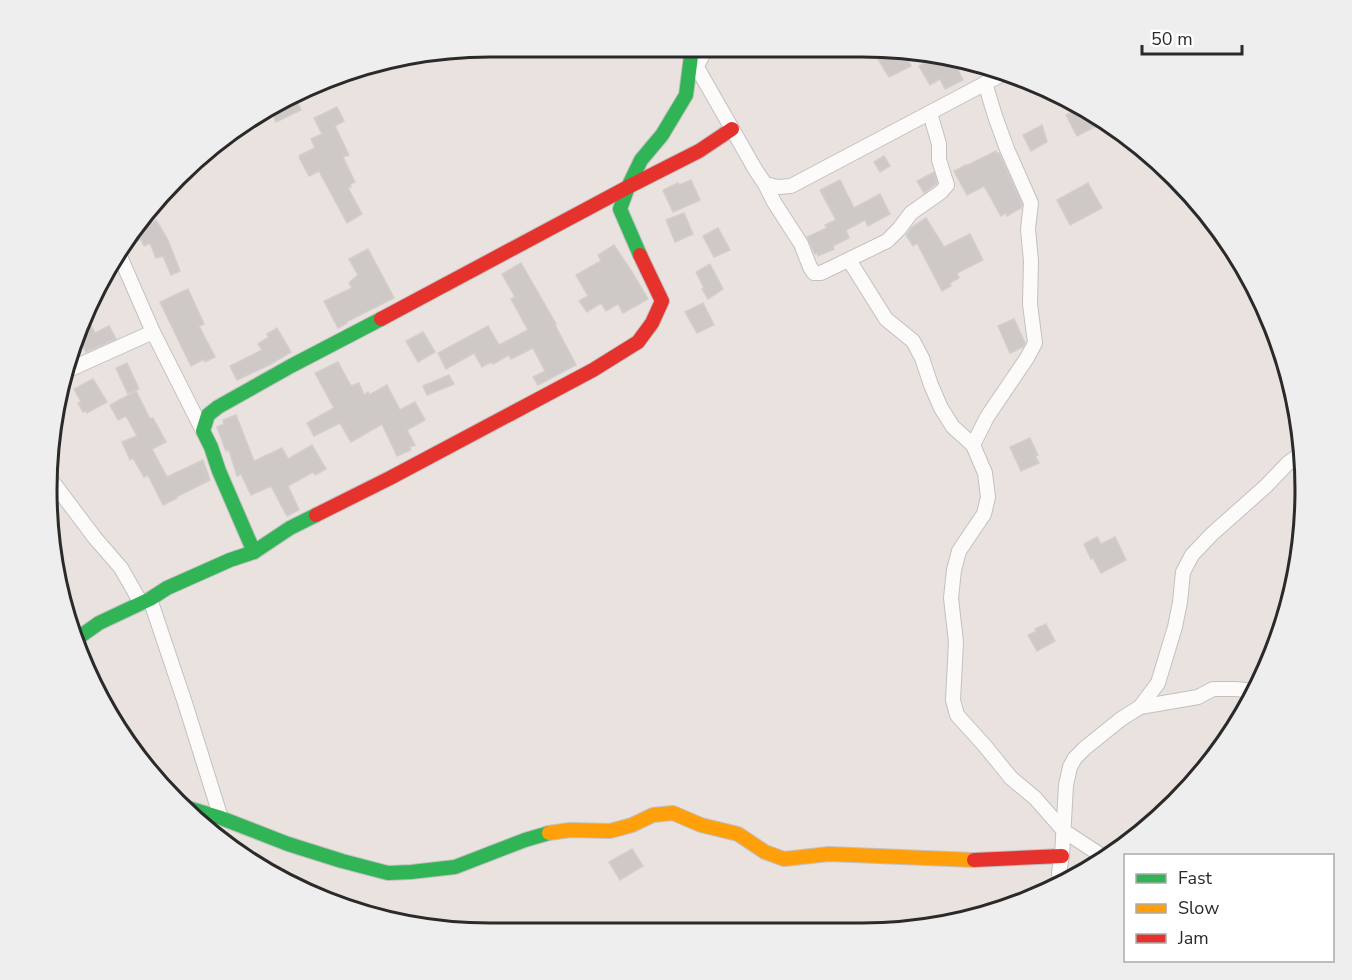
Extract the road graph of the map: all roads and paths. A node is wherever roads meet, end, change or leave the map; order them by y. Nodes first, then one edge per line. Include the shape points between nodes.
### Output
1 (691, 58) edge
2 (995, 78) edge
3 (985, 83) junction
4 (930, 113) junction
5 (732, 129) junction
6 (765, 184) junction
7 (628, 187) junction
8 (849, 260) junction
9 (122, 262) edge
10 (153, 332) junction
11 (75, 367) edge
12 (203, 430) junction
13 (973, 445) junction
14 (1294, 459) edge
15 (57, 488) edge
16 (254, 552) junction
17 (146, 601) junction
18 (82, 635) edge
19 (1246, 689) edge
20 (1140, 707) junction
21 (201, 812) edge
22 (221, 818) junction
23 (1064, 831) junction
24 (1098, 853) edge
25 (1062, 856) junction
26 (1059, 875) edge

1 - 5 street
1 - 7 street via 686,95 662,135 640,160
2 - 3 street
3 - 4 street
3 - 13 street via 1031,203 1030,304 1035,343
4 - 6 street via 791,186
4 - 8 street via 947,185 911,213 887,241
5 - 6 street
5 - 7 street via 699,151
6 - 8 street via 814,273
7 - 12 street via 218,406 208,415
7 - 16 street via 620,209 662,302 638,342 593,370 290,528
8 - 13 street via 886,319 913,341 941,408 953,427
9 - 10 street
10 - 11 street
10 - 12 street
12 - 16 street
13 - 23 street via 985,473 988,497 984,514 959,551 954,570 953,700 957,715 1011,778
14 - 20 street via 1192,555 1183,572 1175,627 1158,683
15 - 17 street
16 - 17 street via 219,564
17 - 18 street
17 - 22 street via 185,703
19 - 20 street via 1213,689 1198,697
20 - 23 street via 1075,758 1066,785
21 - 22 street
22 - 25 street via 288,844 388,873 455,867 544,834 610,831 653,815 673,813 738,834 784,859 829,854 984,860
23 - 24 street
23 - 25 street
25 - 26 street

